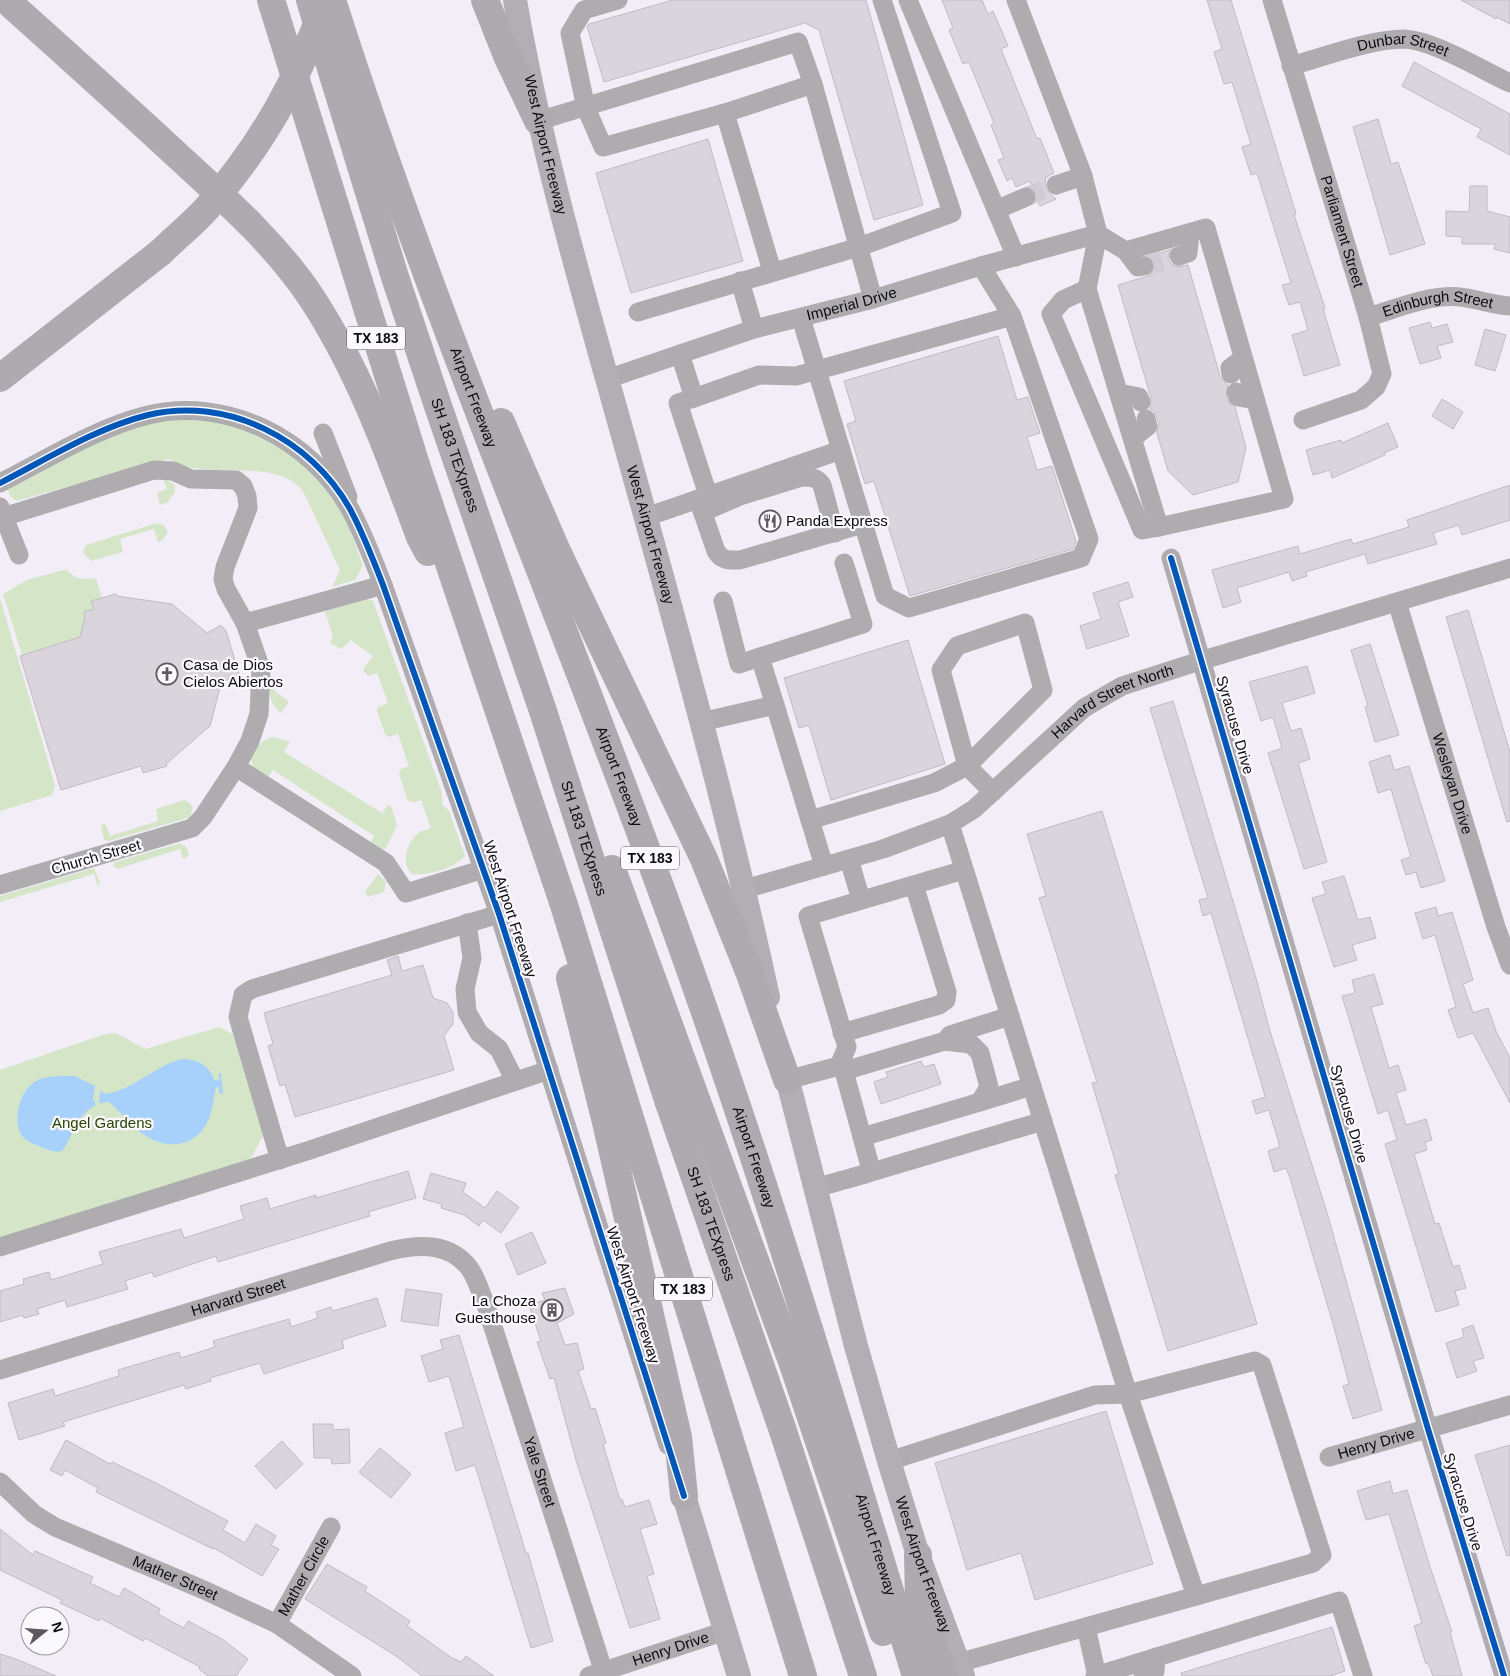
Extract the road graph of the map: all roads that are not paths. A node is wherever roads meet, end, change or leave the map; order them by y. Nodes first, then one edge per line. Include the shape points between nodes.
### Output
1 (6, 0) edge
2 (271, 0) edge
3 (294, 0) edge
4 (310, 0) edge
5 (325, 0) edge
6 (332, 0) edge
7 (485, 0) edge
8 (515, 0) edge
9 (618, 0) edge
10 (882, 0) edge
11 (908, 0) edge
12 (1016, 0) edge
13 (1272, 0) edge
14 (1291, 66) junction
15 (1510, 83) edge
16 (813, 84) junction
17 (586, 108) junction
18 (725, 113) junction
19 (538, 120) junction
20 (1083, 176) junction
21 (1056, 185) tunnel mouth
22 (1026, 198) tunnel mouth
23 (996, 210) junction
24 (1190, 233) junction
25 (1098, 234) junction
26 (859, 247) junction
27 (1126, 251) junction
28 (1179, 256) tunnel mouth
29 (1016, 257) junction
30 (981, 266) junction
31 (1144, 266) dead end
32 (772, 271) junction
33 (740, 281) junction
34 (1087, 289) junction
35 (873, 300) junction
36 (1510, 306) edge
37 (438, 308) junction
38 (638, 312) dead end
39 (1012, 316) junction
40 (1368, 317) junction
41 (801, 318) junction
42 (754, 329) junction
43 (680, 354) junction
44 (1243, 358) junction
45 (818, 370) junction
46 (1231, 374) dead end
47 (0, 378) edge
48 (607, 379) junction
49 (1236, 392) dead end
50 (1119, 393) junction
51 (694, 398) junction
52 (1255, 400) junction
53 (1303, 420) dead end
54 (323, 433) dead end
55 (1133, 438) junction
56 (841, 450) junction
57 (0, 483) edge
58 (703, 502) junction
59 (349, 507) junction
60 (1, 514) edge
61 (646, 517) junction
62 (863, 524) junction
63 (1160, 527) junction
64 (835, 532) junction
65 (19, 555) dead end
66 (1171, 558) dead end
67 (844, 563) dead end
68 (1510, 568) edge
69 (383, 585) junction
70 (723, 602) dead end
71 (1397, 602) junction
72 (245, 623) junction
73 (473, 638) junction
74 (760, 657) junction
75 (1202, 660) junction
76 (532, 679) junction
77 (776, 705) junction
78 (701, 722) junction
79 (236, 766) junction
80 (967, 766) junction
81 (993, 792) junction
82 (810, 820) junction
83 (950, 824) junction
84 (849, 859) junction
85 (824, 866) junction
86 (484, 869) junction
87 (964, 870) junction
88 (0, 885) edge
89 (914, 885) junction
90 (745, 889) junction
91 (861, 900) junction
92 (563, 902) junction
93 (499, 914) junction
94 (467, 923) junction
95 (1510, 964) edge
96 (1010, 1016) junction
97 (842, 1033) junction
98 (945, 1041) junction
99 (841, 1069) junction
100 (549, 1070) junction
101 (787, 1080) junction
102 (515, 1081) junction
103 (1032, 1086) junction
104 (980, 1102) junction
105 (1043, 1121) junction
106 (862, 1137) junction
107 (280, 1160) junction
108 (865, 1174) junction
109 (815, 1188) junction
110 (0, 1247) edge
111 (471, 1270) joint
112 (0, 1370) edge
113 (1128, 1394) junction
114 (1510, 1405) edge
115 (1428, 1429) junction
116 (1329, 1457) dead end
117 (889, 1461) junction
118 (0, 1482) edge
119 (684, 1496) junction
120 (331, 1527) dead end
121 (918, 1555) joint
122 (1196, 1596) junction
123 (277, 1624) junction
124 (1086, 1627) junction
125 (725, 1630) junction
126 (1156, 1657) junction
127 (955, 1672) edge
128 (599, 1674) edge
129 (1102, 1675) edge
130 (352, 1676) edge
131 (739, 1676) edge
132 (803, 1676) edge
133 (846, 1676) edge
134 (863, 1676) edge
135 (897, 1676) edge
136 (916, 1676) edge
137 (1143, 1676) edge
138 (1363, 1676) edge
139 (1504, 1676) edge

1 - 73 highway via 226,200 270,246 312,299 346,357 374,415 420,538
2 - 73 highway, TX 183
3 - 133 highway, SH 183 TEXpress via 408,364 562,816 660,1122
4 - 76 highway, SH 183 TEXpress via 395,277
5 - 47 highway, bridge via 312,40 286,96 255,148 206,208 161,252
6 - 37 highway, Airport Freeway / TX 183
7 - 19 highway
8 - 19 main road, West Airport Freeway
9 - 17 street via 584,10 570,33
10 - 26 street via 952,213
11 - 23 street
12 - 20 street
13 - 14 street, Parliament Street
14 - 15 street, Dunbar Street via 1385,41 1405,39 1428,44
14 - 40 street, Parliament Street
16 - 17 street via 798,42
16 - 18 street
16 - 26 street
17 - 18 street via 604,147
17 - 19 street
18 - 32 street
19 - 48 main road, West Airport Freeway
20 - 21 street
20 - 25 street
22 - 23 street
23 - 29 street
24 - 27 street
24 - 28 street via 1188,253
24 - 44 street via 1206,228
25 - 27 street
25 - 29 street, Imperial Drive
25 - 34 street
26 - 32 street
26 - 35 street
27 - 31 street via 1138,267
29 - 30 street, Imperial Drive
30 - 35 street, Imperial Drive
30 - 39 street
32 - 33 street
33 - 38 street
33 - 42 street
34 - 50 street
34 - 63 street via 1064,300 1051,314 1142,530
35 - 41 street, Imperial Drive
36 - 40 street, Edinburgh Street via 1459,297 1429,300
37 - 101 highway via 494,406 556,549 704,859 750,974
37 - 136 highway, Airport Freeway / TX 183 via 596,712 708,1021 791,1270
39 - 45 street
39 - 62 street via 1089,539 1081,558 909,608 885,596
40 - 53 street, Parliament Street via 1382,374 1376,387 1361,400
41 - 42 street, Imperial Drive
41 - 45 street
42 - 43 street, Imperial Drive
43 - 48 street, Imperial Drive
43 - 51 street
44 - 46 street via 1230,368
44 - 52 street
45 - 51 street via 796,376 759,375
45 - 56 street
48 - 61 main road, West Airport Freeway
49 - 52 street via 1238,397
50 - 55 street
50 - 55 street via 1139,397 1148,426
51 - 58 street via 678,403
52 - 63 street via 1284,499
54 - 59 street via 347,492
55 - 63 street
56 - 58 street
56 - 62 street
57 - 59 street, West Airport Freeway via 129,421 170,412 204,412 243,420 282,437 322,474
58 - 61 street
58 - 64 street via 740,496 811,476 822,485
58 - 64 street via 716,551 726,560 740,560
59 - 69 street, West Airport Freeway
60 - 65 street
60 - 72 street via 154,470 173,471 191,479 236,480 243,486 248,508 223,579
61 - 78 main road, West Airport Freeway
62 - 64 street
66 - 75 street, Syracuse Drive
67 - 74 street via 863,624
68 - 71 street, Harvard Street North
69 - 72 street
69 - 86 street, West Airport Freeway
70 - 74 street via 739,664
71 - 75 street, Harvard Street North
71 - 95 street, Wesleyan Drive
72 - 79 street via 261,669 259,714
73 - 92 highway, TX 183
74 - 77 street
75 - 81 street, Harvard Street North via 1150,676 1099,698 1070,720
75 - 115 street, Syracuse Drive
76 - 134 highway, SH 183 TEXpress via 657,1067 785,1437
76 - 135 highway via 586,799 814,1423
77 - 78 street
77 - 82 street
78 - 90 main road, West Airport Freeway
79 - 86 street via 386,863 406,893
79 - 88 street, Church Street via 192,828
80 - 80 street via 1043,690 1025,623 957,646 941,670
80 - 81 street
80 - 82 street via 934,782
81 - 83 street, Harvard Street North
82 - 85 street
83 - 84 street, Harvard Street North
83 - 87 street
84 - 85 street, Harvard Street North
84 - 91 street
85 - 90 street, Harvard Street North
86 - 93 street, West Airport Freeway
87 - 89 street
87 - 96 street
89 - 91 street
89 - 97 street via 947,992 946,1000 939,1005
90 - 101 main road, West Airport Freeway
91 - 97 street via 808,916
92 - 119 highway via 570,985 606,1122 678,1437
92 - 132 highway, TX 183
93 - 94 street
93 - 100 street, West Airport Freeway
94 - 102 street via 472,958 465,989 466,1012 479,1033 499,1048
94 - 107 street via 252,988 243,996 238,1017
96 - 98 street via 950,1035
96 - 103 street
97 - 99 street via 847,1047
98 - 99 street
98 - 104 street via 970,1044 980,1053 990,1087
99 - 101 street
99 - 106 street
100 - 102 street
100 - 119 street, West Airport Freeway
101 - 109 main road, West Airport Freeway
102 - 107 street
103 - 104 street
103 - 105 street
104 - 106 street
105 - 108 street
105 - 113 street
106 - 108 street via 870,1166
107 - 110 street
108 - 109 street
109 - 117 main road, West Airport Freeway
111 - 112 street, Harvard Street via 458,1256 438,1247 411,1246
111 - 128 street, Yale Street via 489,1314
113 - 117 street via 1095,1395
113 - 122 street
113 - 122 street via 1255,1361 1262,1365 1322,1555 1313,1563
114 - 115 street, Henry Drive
115 - 116 street, Henry Drive
115 - 139 street, Syracuse Drive
117 - 121 main road, West Airport Freeway
118 - 123 street, Mather Street via 34,1514 55,1526
119 - 125 main road, West Airport Freeway
120 - 123 street, Mather Circle
121 - 127 highway via 919,1599
122 - 124 street
123 - 130 street, Mather Street
124 - 127 street
124 - 129 street
125 - 128 street, Henry Drive
125 - 131 main road, West Airport Freeway
126 - 129 street
126 - 137 street via 1154,1671
126 - 138 street via 1340,1601

